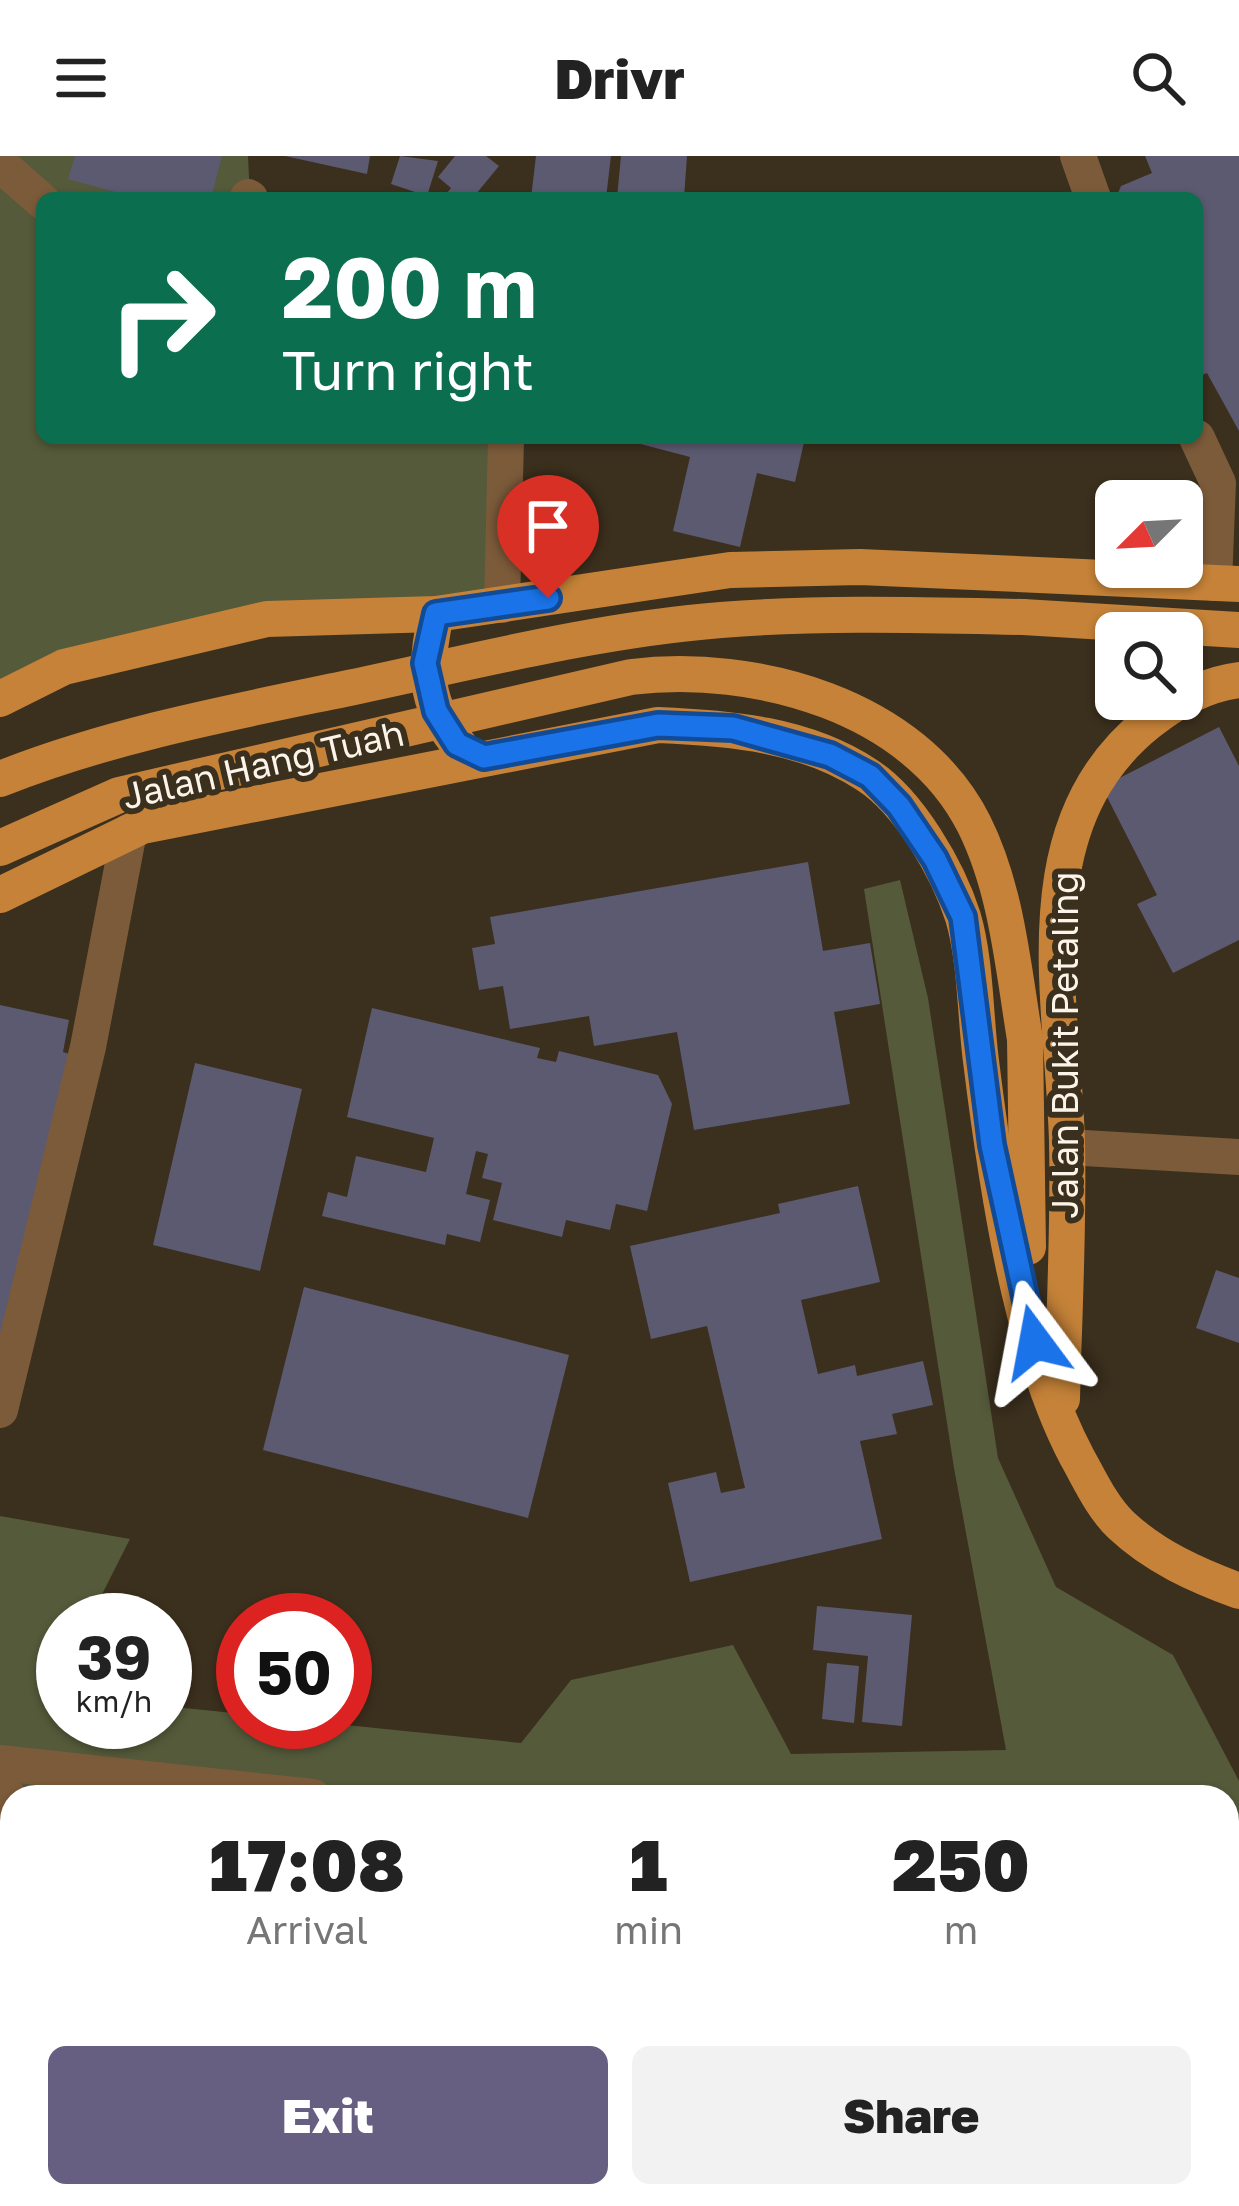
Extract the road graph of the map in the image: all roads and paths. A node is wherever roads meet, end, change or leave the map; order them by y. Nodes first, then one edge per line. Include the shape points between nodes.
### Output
1 (1078, 156) edge
2 (0, 164) edge
3 (1091, 192) edge
4 (36, 195) edge
5 (506, 444) edge
6 (1202, 444) edge
7 (1228, 481) edge
8 (1226, 526) edge
9 (1227, 583) edge
10 (502, 605) junction
11 (436, 614) junction
12 (1239, 630) edge
13 (1239, 680) edge
14 (0, 700) edge
15 (484, 757) junction
16 (0, 779) edge
17 (129, 832) junction
18 (0, 848) edge
19 (0, 895) edge
20 (1067, 1147) junction
21 (1239, 1157) edge
22 (1028, 1316) junction
23 (0, 1410) edge
24 (1061, 1426) junction
25 (1239, 1591) edge
26 (0, 1763) edge
27 (203, 1785) edge

1 - 3 street
2 - 4 street
5 - 10 street
6 - 7 street
7 - 8 street
8 - 9 street
9 - 10 main road via 860,567 730,570
10 - 11 main road
11 - 14 main road via 267,619 64,667
11 - 15 main road via 425,663 436,711 457,744
12 - 16 main road, Jalan Hang Tuah, bridge via 1023,616 718,620 194,720
13 - 20 main road, Jalan Bukit Petaling via 1170,705 1106,761 1079,805 1063,854 1058,913
15 - 17 main road
15 - 22 main road via 658,725 733,728 830,755 885,791 935,859 963,917 992,1145
17 - 19 main road
17 - 23 street via 88,1047
18 - 22 main road, Jalan Hang Tuah, bridge via 119,795 632,677 691,670 849,711 939,770 975,825 1003,904 1025,1039
20 - 21 street
20 - 24 main road, Jalan Bukit Petaling
22 - 24 main road
24 - 25 main road via 1118,1522 1166,1558
26 - 27 street

